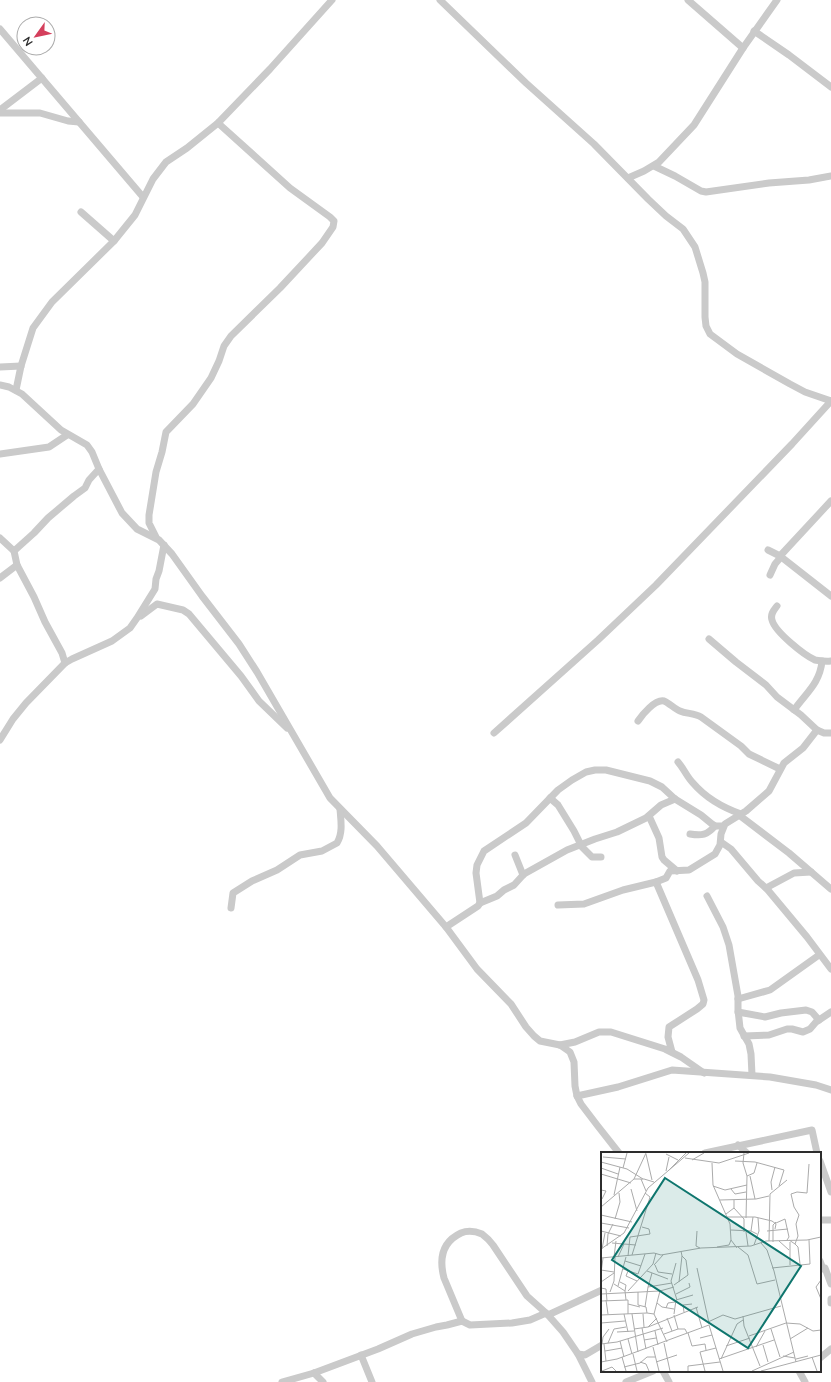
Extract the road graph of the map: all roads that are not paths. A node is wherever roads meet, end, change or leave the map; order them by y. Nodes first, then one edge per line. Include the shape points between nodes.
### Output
1 (332, 0) edge
2 (440, 0) edge
3 (688, 0) edge
4 (777, 0) edge
5 (0, 29) edge
6 (754, 32) junction
7 (743, 48) junction
8 (42, 78) junction
9 (831, 87) edge
10 (0, 111) edge
11 (79, 122) junction
12 (218, 123) junction
13 (654, 166) junction
14 (831, 176) edge
15 (628, 178) junction
16 (143, 197) junction
17 (81, 212) dead end
18 (114, 241) junction
19 (21, 366) junction
20 (0, 367) edge
21 (1, 386) edge
22 (16, 390) junction
23 (831, 401) edge
24 (67, 434) junction
25 (0, 454) edge
26 (99, 469) junction
27 (831, 501) edge
28 (156, 537) junction
29 (0, 538) edge
30 (164, 545) junction
31 (768, 550) dead end
32 (14, 551) junction
33 (781, 557) junction
34 (17, 565) junction
35 (770, 575) dead end
36 (0, 578) edge
37 (831, 596) edge
38 (777, 606) dead end
39 (137, 618) junction
40 (709, 639) dead end
41 (822, 661) junction
42 (831, 661) edge
43 (65, 664) junction
44 (794, 710) junction
45 (638, 721) dead end
46 (817, 730) junction
47 (494, 733) dead end
48 (831, 733) edge
49 (294, 734) junction
50 (0, 740) edge
51 (678, 762) dead end
52 (780, 769) junction
53 (550, 798) junction
54 (675, 799) junction
55 (340, 809) junction
56 (740, 815) junction
57 (649, 816) junction
58 (715, 826) junction
59 (723, 826) junction
60 (690, 834) dead end
61 (721, 842) junction
62 (580, 845) junction
63 (515, 855) dead end
64 (601, 857) dead end
65 (677, 871) junction
66 (811, 872) junction
67 (523, 875) junction
68 (656, 882) junction
69 (766, 888) junction
70 (831, 889) edge
71 (707, 896) dead end
72 (480, 903) junction
73 (558, 905) dead end
74 (231, 908) dead end
75 (446, 927) junction
76 (819, 954) junction
77 (831, 969) edge
78 (738, 999) junction
79 (738, 1012) junction
80 (831, 1012) edge
81 (819, 1020) junction
82 (744, 1036) junction
83 (560, 1045) junction
84 (672, 1052) junction
85 (704, 1072) junction
86 (752, 1075) junction
87 (831, 1090) edge
88 (577, 1096) junction
89 (738, 1145) junction
90 (618, 1152) edge
91 (709, 1152) edge
92 (746, 1152) edge
93 (818, 1152) edge
94 (821, 1164) edge
95 (831, 1192) edge
96 (825, 1268) edge
97 (831, 1284) edge
98 (601, 1290) edge
99 (831, 1299) edge
100 (831, 1302) edge
101 (547, 1314) junction
102 (462, 1321) junction
103 (601, 1346) edge
104 (831, 1349) edge
105 (578, 1354) junction
106 (361, 1355) junction
107 (821, 1357) edge
108 (651, 1372) edge
109 (664, 1372) edge
110 (314, 1373) junction
111 (282, 1382) edge
112 (323, 1382) edge
113 (372, 1382) edge
114 (592, 1382) edge
115 (626, 1382) edge
116 (669, 1382) edge

1 - 12 street
2 - 15 street
3 - 7 street
4 - 6 street
5 - 8 street
6 - 7 street
6 - 9 street
7 - 13 street via 694,125
8 - 10 street
8 - 11 street
10 - 11 street via 40,113
11 - 16 street
12 - 16 street via 166,162
12 - 28 street via 290,188 334,221 322,244 231,336 198,397 166,432 156,472 148,523
13 - 14 street via 706,192
13 - 15 street
15 - 23 street via 690,238 703,272 706,326 710,334 737,354 795,387
16 - 18 street via 135,215
17 - 18 street
18 - 19 street via 40,317 33,328
19 - 20 street
19 - 22 street
21 - 22 street
22 - 24 street
23 - 47 street via 656,585
24 - 25 street via 49,447
24 - 26 street via 87,445
26 - 28 street via 126,518 140,531
26 - 32 street via 85,488 48,518
27 - 33 street
28 - 30 street
29 - 32 street
30 - 39 street via 155,589
30 - 49 street via 239,644
31 - 33 street
32 - 34 street
33 - 35 street
33 - 37 street
34 - 36 street
34 - 43 street via 62,653
38 - 41 street via 772,619 778,630 803,652
39 - 43 street via 130,628 112,641
39 - 49 street via 157,604 183,610 196,621 259,701
40 - 44 street
41 - 42 street
41 - 44 street via 813,686
43 - 50 street via 26,703
44 - 46 street
45 - 52 street via 647,710 664,701 679,711 696,714 749,754
46 - 48 street
46 - 52 street via 803,748
49 - 55 street via 330,798
51 - 56 street via 692,782 705,794
52 - 56 street via 769,791
53 - 54 street via 580,774 590,770 601,770 650,781
53 - 62 street via 558,805
53 - 72 street via 526,823 484,851 476,873
54 - 57 street via 661,805
54 - 58 street
55 - 74 street via 342,827 337,843 322,851 300,855 277,870 240,887 233,893
55 - 75 street via 377,846
56 - 59 street
56 - 66 street
57 - 62 street via 617,832
57 - 65 street via 659,838 662,857
58 - 59 street
58 - 60 street via 704,835
59 - 61 street
61 - 65 street via 717,852 707,859 689,870
61 - 69 street via 731,849
62 - 64 street via 592,857
62 - 67 street
63 - 67 street
65 - 68 street via 670,872 666,878
66 - 69 street via 794,874
66 - 70 street
67 - 72 street via 514,885
68 - 73 street via 584,904
68 - 84 street via 704,1000 697,1010 669,1027 668,1037
69 - 76 street
71 - 78 street via 729,945
72 - 75 street
75 - 83 street via 478,969 511,1004 534,1036 540,1041
76 - 77 street
76 - 78 street via 770,990
78 - 79 street
79 - 81 street via 765,1017 806,1010 812,1012
79 - 82 street
80 - 81 street
81 - 82 street via 803,1032 787,1029 769,1035
82 - 86 street via 749,1044
83 - 84 street via 599,1032 611,1032
83 - 88 street via 570,1052 574,1062
84 - 85 street
85 - 86 street
85 - 88 street via 672,1070 618,1088
86 - 87 street via 801,1082
88 - 90 street
89 - 91 street
89 - 92 street
89 - 93 street via 813,1130
94 - 95 street
96 - 97 street
98 - 101 street
99 - 100 street
101 - 102 street via 512,1323 470,1325
101 - 102 street via 527,1296 487,1238 466,1231 448,1242 442,1259 444,1278
101 - 105 street
102 - 106 street via 412,1334
103 - 105 street via 586,1355
104 - 107 street
105 - 114 street
106 - 110 street
106 - 113 street
108 - 115 street
109 - 116 street
110 - 111 street
110 - 112 street

